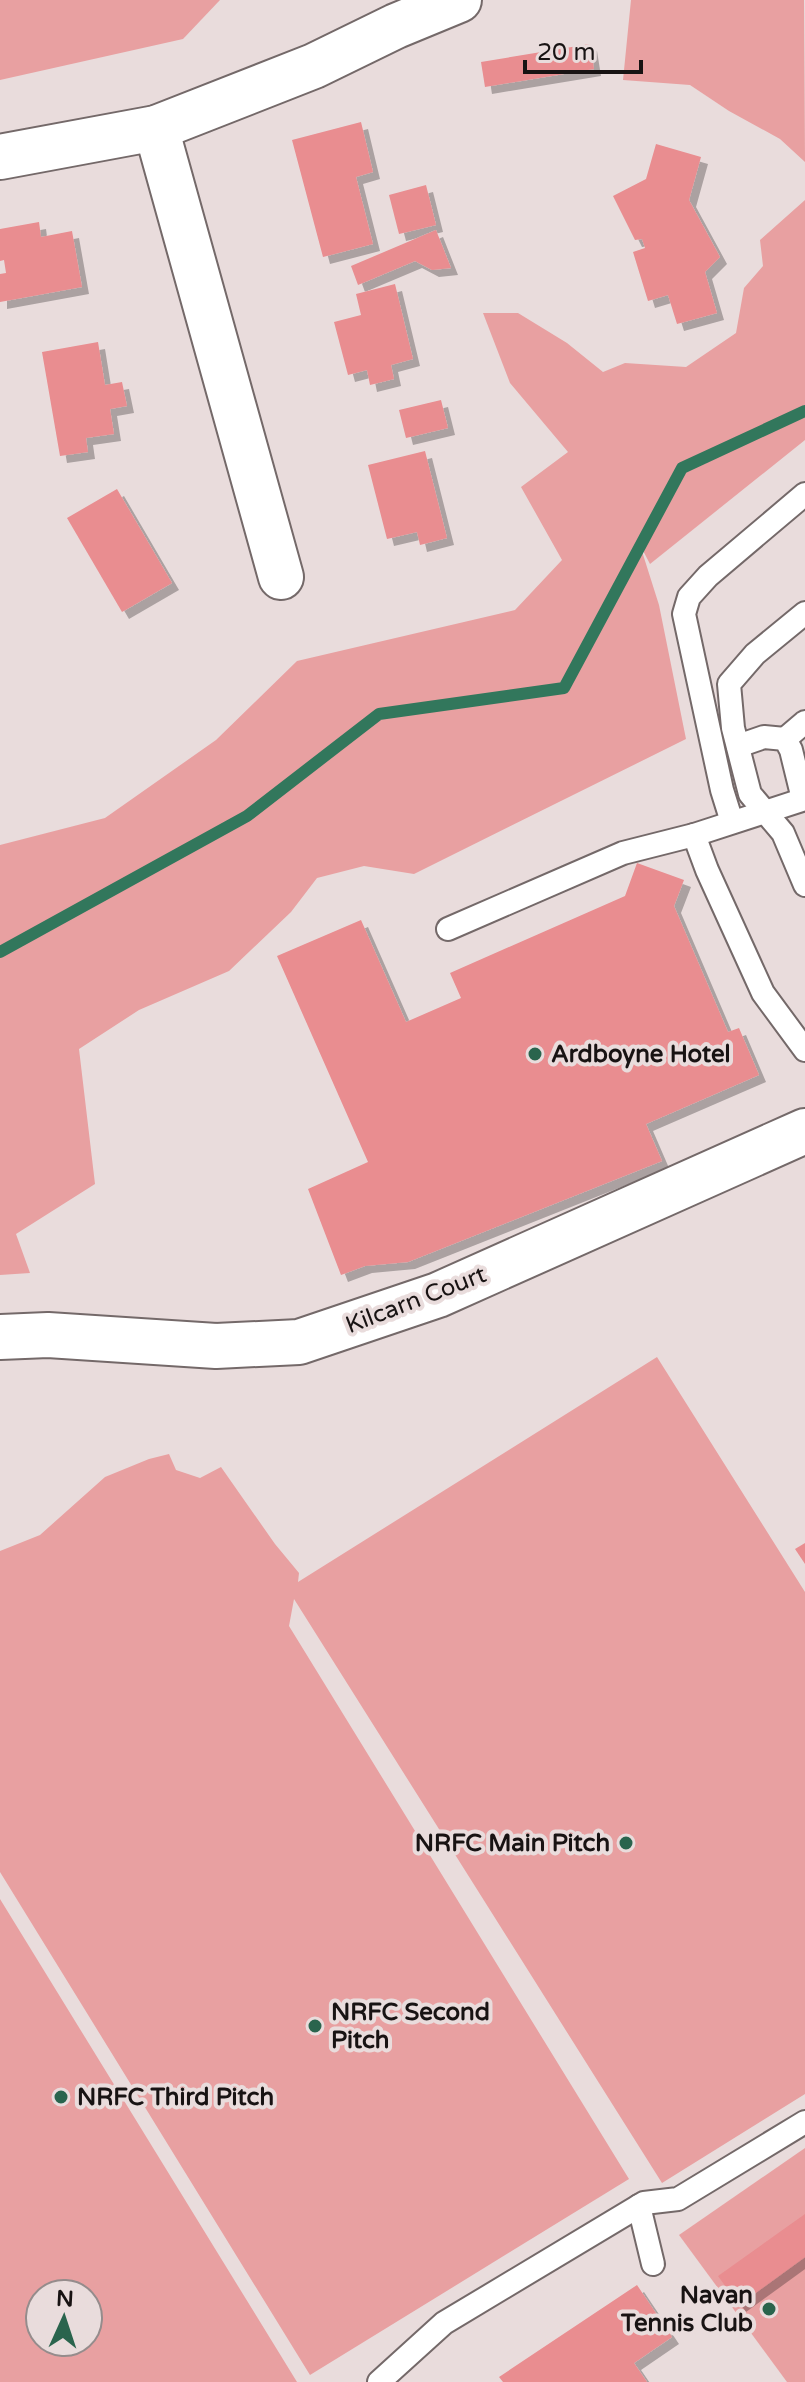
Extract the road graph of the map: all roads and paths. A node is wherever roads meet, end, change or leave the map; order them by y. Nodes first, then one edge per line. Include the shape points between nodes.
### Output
1 (459, 0) edge
2 (156, 128) junction
3 (0, 157) edge
4 (805, 494) edge
5 (281, 577) dead end
6 (805, 613) edge
7 (805, 722) edge
8 (785, 739) junction
9 (738, 746) junction
10 (804, 799) edge
11 (766, 811) junction
12 (732, 822) junction
13 (694, 835) junction
14 (805, 885) edge
15 (448, 929) dead end
16 (805, 1050) edge
17 (805, 1131) edge
18 (0, 1337) edge
19 (805, 2122) edge
20 (639, 2206) junction
21 (653, 2264) dead end
22 (379, 2382) edge

1 - 2 street via 314,66
2 - 3 street
2 - 5 street
4 - 12 lane via 708,576 689,597 684,614
6 - 9 lane via 755,654 729,684
7 - 8 lane
8 - 9 lane via 764,737
8 - 10 lane
9 - 11 lane via 750,794
10 - 11 lane
11 - 12 lane
11 - 14 lane via 783,833
12 - 13 lane
13 - 15 lane via 623,853
13 - 16 lane via 763,993
17 - 18 street, Kilcarn Court via 438,1295 299,1342 216,1346
19 - 20 lane via 678,2199
20 - 21 lane
20 - 22 lane via 444,2323

